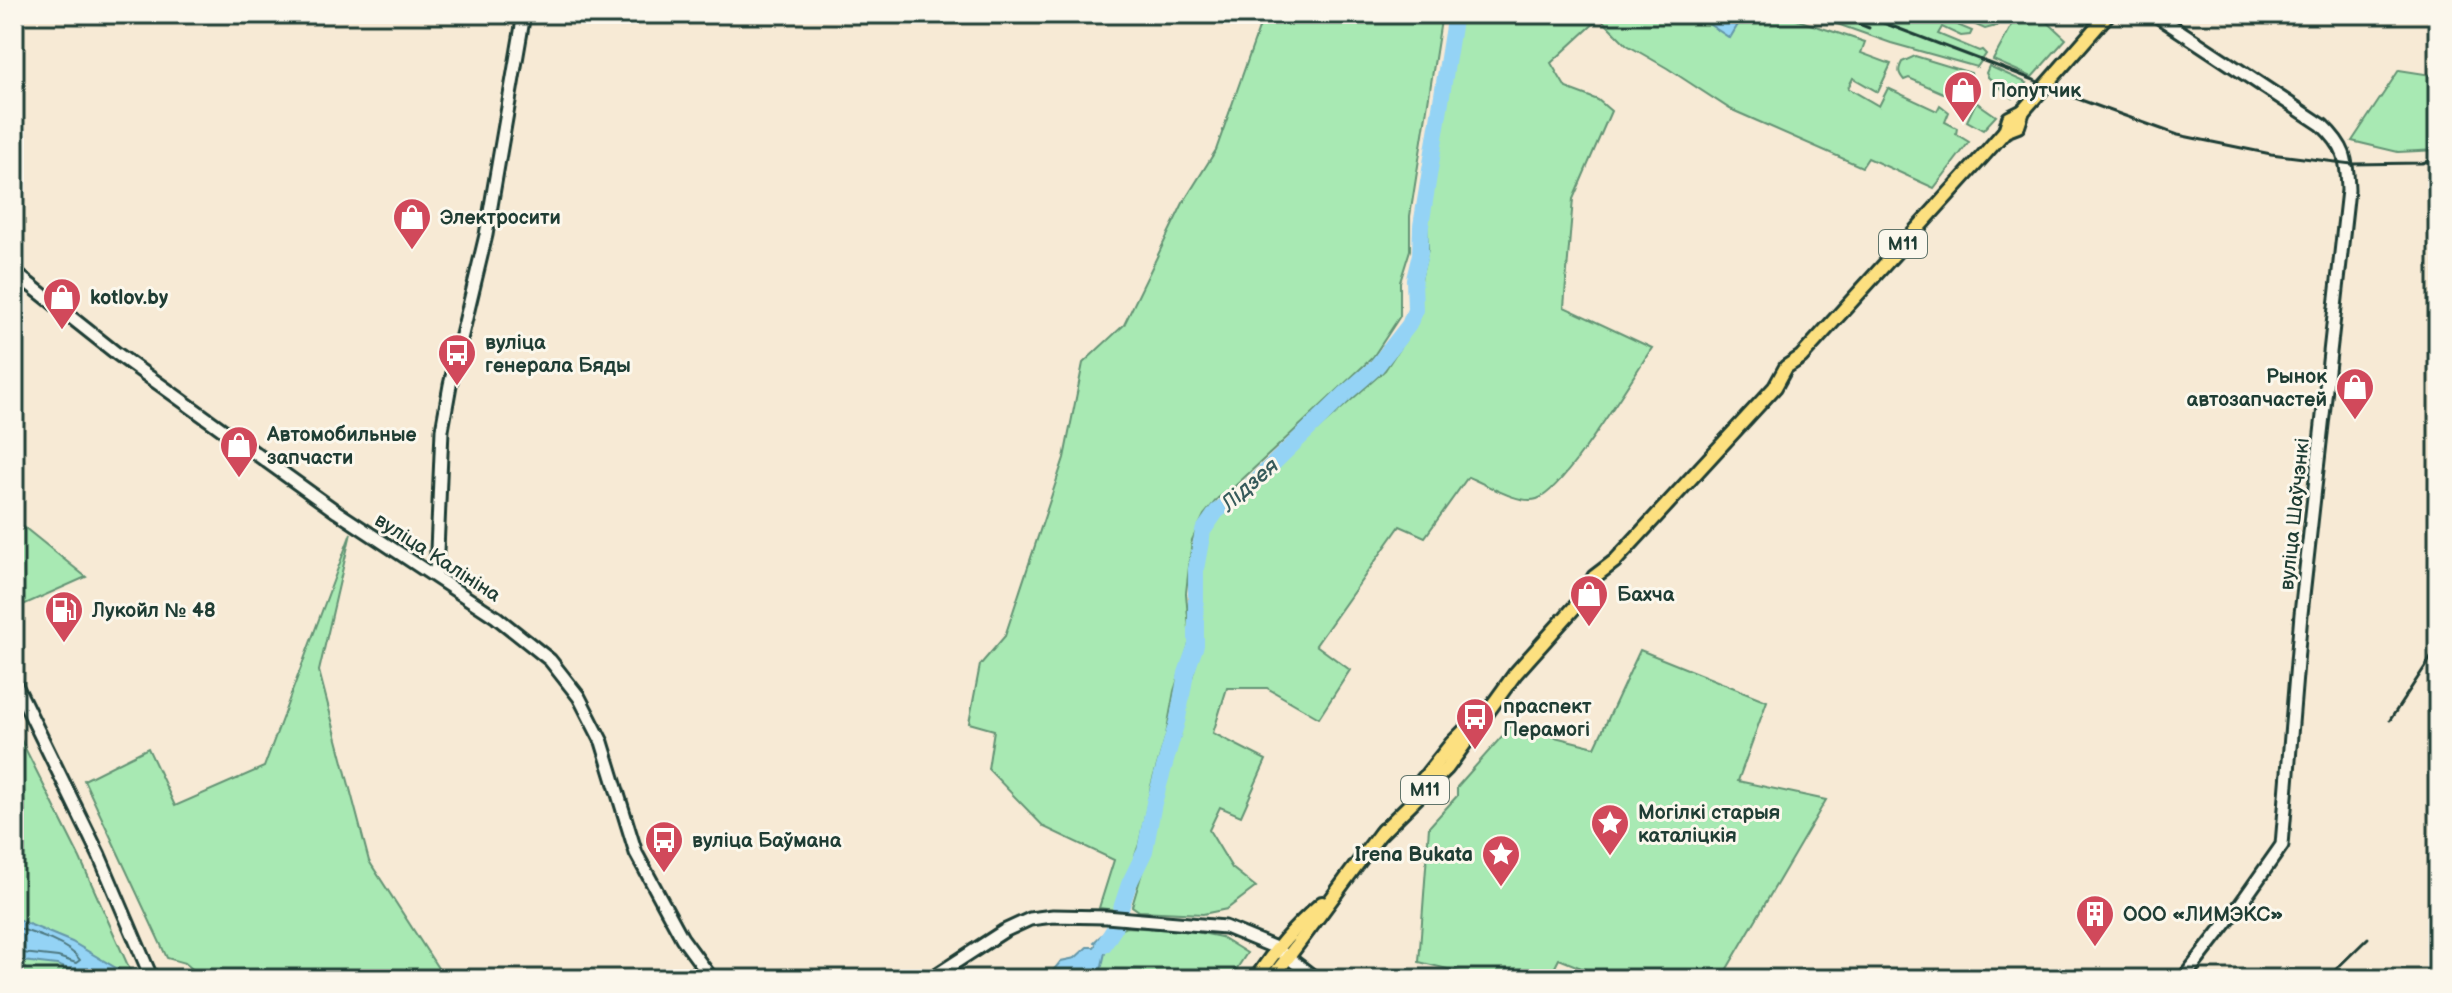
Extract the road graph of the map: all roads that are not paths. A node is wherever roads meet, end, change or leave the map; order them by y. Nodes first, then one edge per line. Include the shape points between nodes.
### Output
1 (524, 14) edge
2 (2108, 14) edge
3 (2154, 14) edge
4 (14, 272) edge
5 (436, 575) junction
6 (14, 681) edge
7 (1336, 891) junction
8 (1276, 948) junction
9 (1287, 959) junction
10 (150, 974) edge
11 (712, 979) edge
12 (930, 979) edge
13 (1256, 979) edge
14 (1271, 979) edge
15 (1316, 979) edge
16 (2183, 979) edge

1 - 5 main road via 486,235 442,430
2 - 7 main road, М11 via 2023,111 2009,118 2005,131 1801,357 1786,367 1775,387 1615,561 1594,577 1447,768 1380,834
3 - 16 main road, вуліца Шаўчэнкі via 2322,125 2343,149 2348,190 2282,845
4 - 5 main road, вуліца Калініна via 246,447
5 - 11 main road, вуліца Калініна via 540,651 579,697 602,742 636,853 682,938
6 - 10 main road
7 - 8 main road, М11
7 - 9 main road, М11
8 - 9 main road
8 - 12 main road via 1225,927 1053,916 1030,919 985,942
8 - 13 main road
9 - 14 main road
9 - 15 main road

